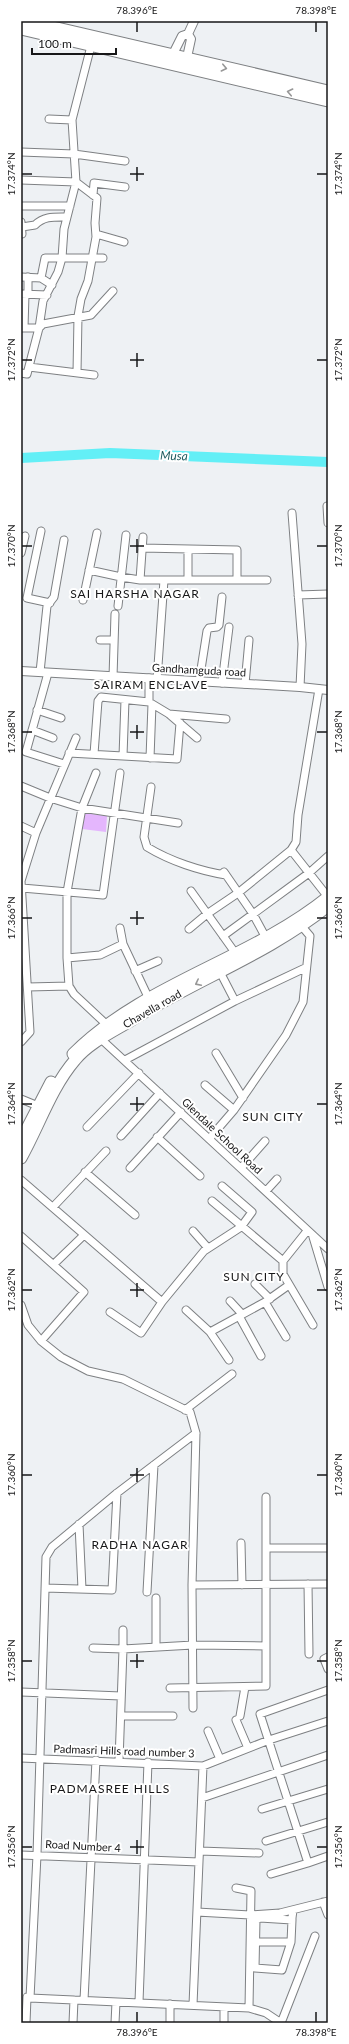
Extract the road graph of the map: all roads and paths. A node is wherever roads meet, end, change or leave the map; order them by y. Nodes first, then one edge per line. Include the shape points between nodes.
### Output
1 (27, 21) edge
2 (194, 21) edge
3 (21, 29) edge
4 (188, 34) junction
5 (92, 40) junction
6 (171, 59) junction
7 (186, 63) junction
8 (328, 91) edge
9 (328, 101) edge
10 (49, 119) dead end
11 (72, 120) junction
12 (21, 152) edge
13 (74, 154) junction
14 (125, 161) dead end
15 (21, 180) edge
16 (76, 182) junction
17 (125, 187) dead end
18 (93, 195) junction
19 (21, 206) edge
20 (48, 206) junction
21 (70, 206) junction
22 (67, 217) junction
23 (47, 218) junction
24 (22, 228) edge
25 (96, 234) junction
26 (124, 242) dead end
27 (62, 258) junction
28 (103, 258) dead end
29 (92, 259) junction
30 (25, 277) edge
31 (41, 278) junction
32 (52, 285) junction
33 (113, 291) dead end
34 (25, 294) edge
35 (47, 295) junction
36 (78, 316) junction
37 (22, 328) edge
38 (39, 328) junction
39 (29, 367) junction
40 (21, 373) edge
41 (77, 373) junction
42 (94, 375) dead end
43 (327, 506) dead end
44 (292, 513) dead end
45 (328, 523) edge
46 (41, 531) dead end
47 (97, 533) dead end
48 (126, 535) dead end
49 (25, 536) dead end
50 (143, 537) dead end
51 (64, 540) dead end
52 (142, 548) junction
53 (188, 550) junction
54 (21, 553) edge
55 (89, 570) junction
56 (121, 577) junction
57 (140, 580) junction
58 (164, 580) junction
59 (188, 580) junction
60 (237, 580) junction
61 (267, 580) dead end
62 (328, 594) edge
63 (298, 595) junction
64 (222, 597) dead end
65 (83, 600) dead end
66 (50, 603) junction
67 (118, 606) dead end
68 (115, 614) dead end
69 (229, 627) dead end
70 (100, 640) dead end
71 (114, 640) junction
72 (249, 640) dead end
73 (21, 670) edge
74 (44, 673) junction
75 (113, 677) junction
76 (153, 679) junction
77 (199, 682) junction
78 (222, 683) junction
79 (245, 684) junction
80 (300, 687) junction
81 (318, 689) junction
82 (328, 690) edge
83 (126, 700) junction
84 (151, 703) junction
85 (37, 710) junction
86 (169, 714) junction
87 (61, 718) dead end
88 (226, 719) dead end
89 (180, 723) junction
90 (32, 730) junction
91 (53, 738) dead end
92 (76, 738) dead end
93 (197, 738) dead end
94 (69, 753) junction
95 (94, 754) junction
96 (123, 756) junction
97 (150, 758) junction
98 (64, 764) junction
99 (96, 773) dead end
100 (120, 773) dead end
101 (21, 786) edge
102 (152, 787) dead end
103 (50, 798) junction
104 (82, 808) junction
105 (114, 813) junction
106 (148, 818) junction
107 (178, 823) dead end
108 (21, 826) edge
109 (36, 832) junction
110 (292, 850) junction
111 (328, 856) edge
112 (309, 873) junction
113 (21, 881) edge
114 (22, 888) edge
115 (191, 891) dead end
116 (67, 892) junction
117 (238, 893) junction
118 (328, 897) edge
119 (328, 906) edge
120 (207, 914) junction
121 (253, 914) junction
122 (299, 923) junction
123 (120, 928) dead end
124 (189, 930) dead end
125 (223, 936) junction
126 (266, 938) junction
127 (123, 944) junction
128 (23, 946) edge
129 (236, 954) junction
130 (67, 958) junction
131 (158, 962) dead end
132 (305, 968) junction
133 (136, 971) junction
134 (220, 972) junction
135 (69, 986) junction
136 (28, 987) junction
137 (149, 999) junction
138 (235, 1001) junction
139 (106, 1024) junction
140 (101, 1039) junction
141 (21, 1042) edge
142 (216, 1053) dead end
143 (125, 1060) junction
144 (139, 1074) junction
145 (205, 1085) dead end
146 (160, 1093) junction
147 (243, 1098) junction
148 (21, 1099) edge
149 (38, 1106) junction
150 (234, 1110) junction
151 (181, 1112) junction
152 (88, 1127) dead end
153 (120, 1136) dead end
154 (157, 1137) junction
155 (21, 1140) edge
156 (209, 1140) junction
157 (265, 1141) dead end
158 (106, 1151) dead end
159 (21, 1158) edge
160 (130, 1168) dead end
161 (242, 1168) junction
162 (85, 1172) junction
163 (200, 1176) dead end
164 (277, 1179) dead end
165 (21, 1180) edge
166 (222, 1186) dead end
167 (266, 1191) junction
168 (212, 1201) dead end
169 (53, 1207) junction
170 (135, 1215) dead end
171 (241, 1227) junction
172 (193, 1231) dead end
173 (84, 1234) junction
174 (310, 1234) junction
175 (21, 1236) edge
176 (208, 1248) junction
177 (328, 1250) edge
178 (283, 1261) junction
179 (54, 1264) junction
180 (256, 1284) dead end
181 (289, 1285) junction
182 (328, 1287) edge
183 (230, 1301) dead end
184 (268, 1301) junction
185 (162, 1302) junction
186 (21, 1305) edge
187 (186, 1310) dead end
188 (110, 1312) dead end
189 (241, 1315) junction
190 (313, 1325) dead end
191 (210, 1332) junction
192 (286, 1337) dead end
193 (41, 1341) junction
194 (261, 1356) dead end
195 (228, 1360) dead end
196 (232, 1374) dead end
197 (184, 1410) junction
198 (196, 1433) junction
199 (154, 1465) junction
200 (117, 1493) junction
201 (266, 1497) dead end
202 (79, 1524) junction
203 (241, 1543) dead end
204 (266, 1548) junction
205 (328, 1548) edge
206 (242, 1584) junction
207 (266, 1584) junction
208 (308, 1584) junction
209 (328, 1584) edge
210 (192, 1585) junction
211 (45, 1588) junction
212 (82, 1589) junction
213 (147, 1592) dead end
214 (156, 1598) dead end
215 (123, 1630) dead end
216 (193, 1645) junction
217 (156, 1646) junction
218 (266, 1646) junction
219 (93, 1648) dead end
220 (123, 1649) junction
221 (309, 1654) dead end
222 (328, 1658) edge
223 (328, 1669) edge
224 (245, 1687) junction
225 (170, 1688) dead end
226 (193, 1688) junction
227 (328, 1690) edge
228 (21, 1692) edge
229 (41, 1693) junction
230 (121, 1696) junction
231 (193, 1708) dead end
232 (122, 1716) junction
233 (173, 1716) dead end
234 (328, 1721) edge
235 (208, 1731) dead end
236 (269, 1740) junction
237 (248, 1748) junction
238 (328, 1755) edge
239 (21, 1758) edge
240 (40, 1758) junction
241 (220, 1759) junction
242 (96, 1760) junction
243 (119, 1761) junction
244 (148, 1762) junction
245 (203, 1766) junction
246 (279, 1772) junction
247 (328, 1789) edge
248 (202, 1798) junction
249 (288, 1801) junction
250 (262, 1809) dead end
251 (328, 1822) edge
252 (299, 1832) junction
253 (266, 1842) dead end
254 (200, 1851) junction
255 (259, 1853) dead end
256 (21, 1855) edge
257 (37, 1855) junction
258 (328, 1856) edge
259 (91, 1858) junction
260 (144, 1860) junction
261 (199, 1862) junction
262 (308, 1863) junction
263 (271, 1874) dead end
264 (236, 1888) dead end
265 (326, 1901) edge
266 (292, 1910) junction
267 (198, 1912) junction
268 (250, 1915) junction
269 (328, 1915) edge
270 (292, 1920) junction
271 (315, 1936) dead end
272 (252, 1942) junction
273 (291, 1942) junction
274 (26, 1997) edge
275 (74, 2000) junction
276 (84, 2000) junction
277 (116, 2002) junction
278 (139, 2002) junction
279 (170, 2004) junction
280 (193, 2005) junction
281 (224, 2007) junction
282 (249, 2008) junction
283 (26, 2023) edge
284 (74, 2023) edge
285 (115, 2023) edge
286 (170, 2023) edge
287 (224, 2023) edge
288 (281, 2023) edge

1 - 5 main road
2 - 4 street
3 - 5 main road
4 - 6 street via 182,36
4 - 7 street via 191,39
5 - 6 main road
5 - 11 street
6 - 7 main road
7 -> 8 main road
9 -> 7 main road
10 - 11 street
11 - 13 street
12 - 13 street
13 - 14 street
13 - 16 street
15 - 16 street
16 - 18 street
16 - 21 street
17 - 18 street via 94,183
18 - 25 street via 97,198
19 - 20 street
20 - 21 street
20 - 23 street
21 - 22 street
22 - 23 street
22 - 27 street
23 - 24 street via 40,219 35,226
25 - 26 street
25 - 29 street
27 - 29 street
27 - 31 street via 44,258
27 - 32 street
28 - 29 street
29 - 36 street
30 - 31 street
30 - 34 street
31 - 32 street
32 - 35 street
33 - 36 street via 91,315
34 - 35 street
34 - 37 street
35 - 38 street via 43,301
36 - 38 street via 43,324
36 - 41 street
37 - 38 street
38 - 39 street
39 - 40 street via 27,374
39 - 41 street
41 - 42 street
43 - 45 street
44 - 63 street
46 - 66 street via 27,598
47 - 55 street
48 - 56 street
49 - 54 street
50 - 52 street
51 - 66 street via 54,597
52 - 53 street
52 - 57 street
53 - 59 street
53 - 60 street via 237,550
55 - 56 street
55 - 65 street
56 - 57 street
56 - 67 street
57 - 58 street
58 - 59 street
58 - 76 street
59 - 60 street
60 - 61 street
62 - 63 street
63 - 80 street via 302,644
64 - 77 street via 219,625 207,631
66 - 74 street via 47,606
68 - 71 street
69 - 78 street
70 - 71 street
71 - 75 street
72 - 79 street
73 - 74 street, Gandhamguda road
74 - 75 street, Gandhamguda road
74 - 85 street
75 - 76 street, Gandhamguda road
76 - 77 street, Gandhamguda road
76 - 84 street
77 - 78 street, Gandhamguda road
78 - 79 street, Gandhamguda road
79 - 80 street, Gandhamguda road
80 - 81 street, Gandhamguda road
81 - 82 street, Gandhamguda road
81 - 110 street via 296,842
83 - 84 street
83 - 95 street via 104,697 99,699
83 - 96 street
84 - 86 street
84 - 97 street
85 - 87 street
85 - 90 street
86 - 88 street
86 - 89 street
89 - 93 street
89 - 97 street via 178,759
90 - 91 street
90 - 98 street via 26,752
92 - 94 street
94 - 95 street
94 - 98 street
95 - 96 street
96 - 97 street
98 - 103 street
99 - 104 street
100 - 105 street
101 - 103 street
102 - 106 street
103 - 104 street
103 - 109 street
104 - 105 street
104 - 116 street
105 - 106 street
105 - 116 street via 103,895
106 - 107 street
106 - 117 street via 144,837 147,847 205,872 225,873
108 - 109 street
109 - 113 street
110 - 112 street
110 - 117 street
111 - 112 street
112 - 118 street
112 - 121 street
113 - 114 street
114 - 116 street
114 - 128 street
115 - 120 street
116 - 130 street
117 - 120 street
117 - 121 street
118 - 122 main road, Chavella road
119 - 122 main road, Chavella road
120 - 124 street
120 - 125 street
121 - 125 street
121 - 126 street
122 - 126 main road, Chavella road
122 - 132 street via 310,936
122 - 134 main road, Chavella road
123 - 127 street
125 - 129 street
126 - 129 main road, Chavella road
127 - 130 street via 100,955
127 - 133 street
128 - 136 street
129 - 137 main road, Chavella road
130 - 135 street
131 - 133 street
132 - 138 street
132 - 147 street via 303,1002 286,1035
133 - 137 street
134 - 138 street
134 -> 140 main road, Chavella road via 151,1007
135 - 136 street
135 - 139 street
136 - 141 street via 30,1032
137 - 139 main road, Chavella road
138 - 143 street
139 - 149 main road, Chavella road via 68,1058 50,1083
140 - 143 street, Glendale School Road
140 - 159 main road, Chavella road via 76,1059 56,1088
142 - 147 street
143 - 144 street, Glendale School Road
144 - 146 street, Glendale School Road
144 - 152 street
145 - 150 street
146 - 151 street, Glendale School Road
146 - 153 street
147 - 150 street
148 - 149 street
149 - 155 main road, Chavella road
150 - 156 street
151 - 154 street
151 - 156 street, Glendale School Road
154 - 160 street
154 - 163 street
156 - 161 street, Glendale School Road
157 - 161 street
158 - 162 street
161 - 167 street, Glendale School Road
162 - 169 street
162 - 170 street
164 - 167 street
165 - 169 street
166 - 171 street via 252,1212
167 - 174 street, Glendale School Road
168 - 171 street
169 - 173 street
171 - 176 street
171 - 178 street
172 - 176 street
173 - 179 street
173 - 185 street
174 - 177 street, Glendale School Road
174 - 178 street
174 - 182 street
175 - 179 street
176 - 185 street
178 - 181 street via 283,1274
179 - 193 street via 84,1292
180 - 184 street
181 - 184 street
181 - 190 street
183 - 189 street
184 - 189 street
184 - 192 street
185 - 188 street via 141,1333
186 - 193 street via 28,1325
187 - 191 street
189 - 191 street
189 - 194 street
191 - 195 street
193 - 197 street via 61,1357 88,1371 123,1379
196 - 197 street
197 - 198 street via 190,1412
198 - 199 street
198 - 210 street
199 - 200 street
199 - 213 street
200 - 202 street
200 - 212 street via 112,1590
201 - 204 street
202 - 211 street via 52,1547 46,1557
202 - 212 street
203 - 206 street
204 - 205 street
204 - 207 street
206 - 207 street
206 - 210 street
207 - 208 street
207 - 218 street
208 - 209 street
208 - 221 street
210 - 216 street
211 - 212 street
211 - 229 street
214 - 217 street
215 - 220 street
216 - 217 street
216 - 218 street
216 - 226 street
217 - 220 street
218 - 224 street via 266,1686
219 - 220 street
220 - 230 street
222 - 223 street via 324,1659
224 - 226 street
224 - 237 street via 238,1718
225 - 226 street
226 - 231 street
227 - 236 street via 260,1714
228 - 229 street
229 - 230 street
229 - 240 street
230 - 232 street
232 - 233 street
232 - 243 street
234 - 236 street, Padmasri Hills road number 3
235 - 241 street
236 - 237 street, Padmasri Hills road number 3
236 - 246 street
237 - 241 street, Padmasri Hills road number 3
238 - 246 street
239 - 240 street, Padmasri Hills road number 3
240 - 242 street, Padmasri Hills road number 3
240 - 257 street
241 - 245 street, Padmasri Hills road number 3
242 - 243 street, Padmasri Hills road number 3
242 - 259 street
243 - 244 street, Padmasri Hills road number 3
244 - 245 street, Padmasri Hills road number 3
244 - 260 street
245 - 248 street
246 - 248 street
246 - 249 street
247 - 249 street
248 - 254 street
249 - 250 street
249 - 252 street
251 - 252 street
252 - 253 street
252 - 262 street
254 - 255 street
254 - 261 street
256 - 257 street, Road Number 4
257 - 259 street, Road Number 4
257 - 274 street
258 - 262 street
259 - 260 street, Road Number 4
259 - 276 street
260 - 261 street, Road Number 4
260 - 278 street
261 - 267 street
262 - 263 street
264 - 268 street via 251,1891
265 - 266 street
265 - 269 street
266 - 268 street
266 - 270 street
267 - 268 street
267 - 280 street
268 - 272 street
270 - 272 street via 256,1920
270 - 273 street
271 - 288 street
272 - 273 street
272 - 273 street via 255,1968 282,1970
272 - 282 street
274 - 275 street
274 - 283 street
275 - 276 street
275 - 284 street
276 - 277 street
277 - 278 street
277 - 285 street
278 - 279 street
279 - 280 street
279 - 286 street
280 - 281 street
281 - 282 street
281 - 287 street
282 - 288 street via 266,2013

